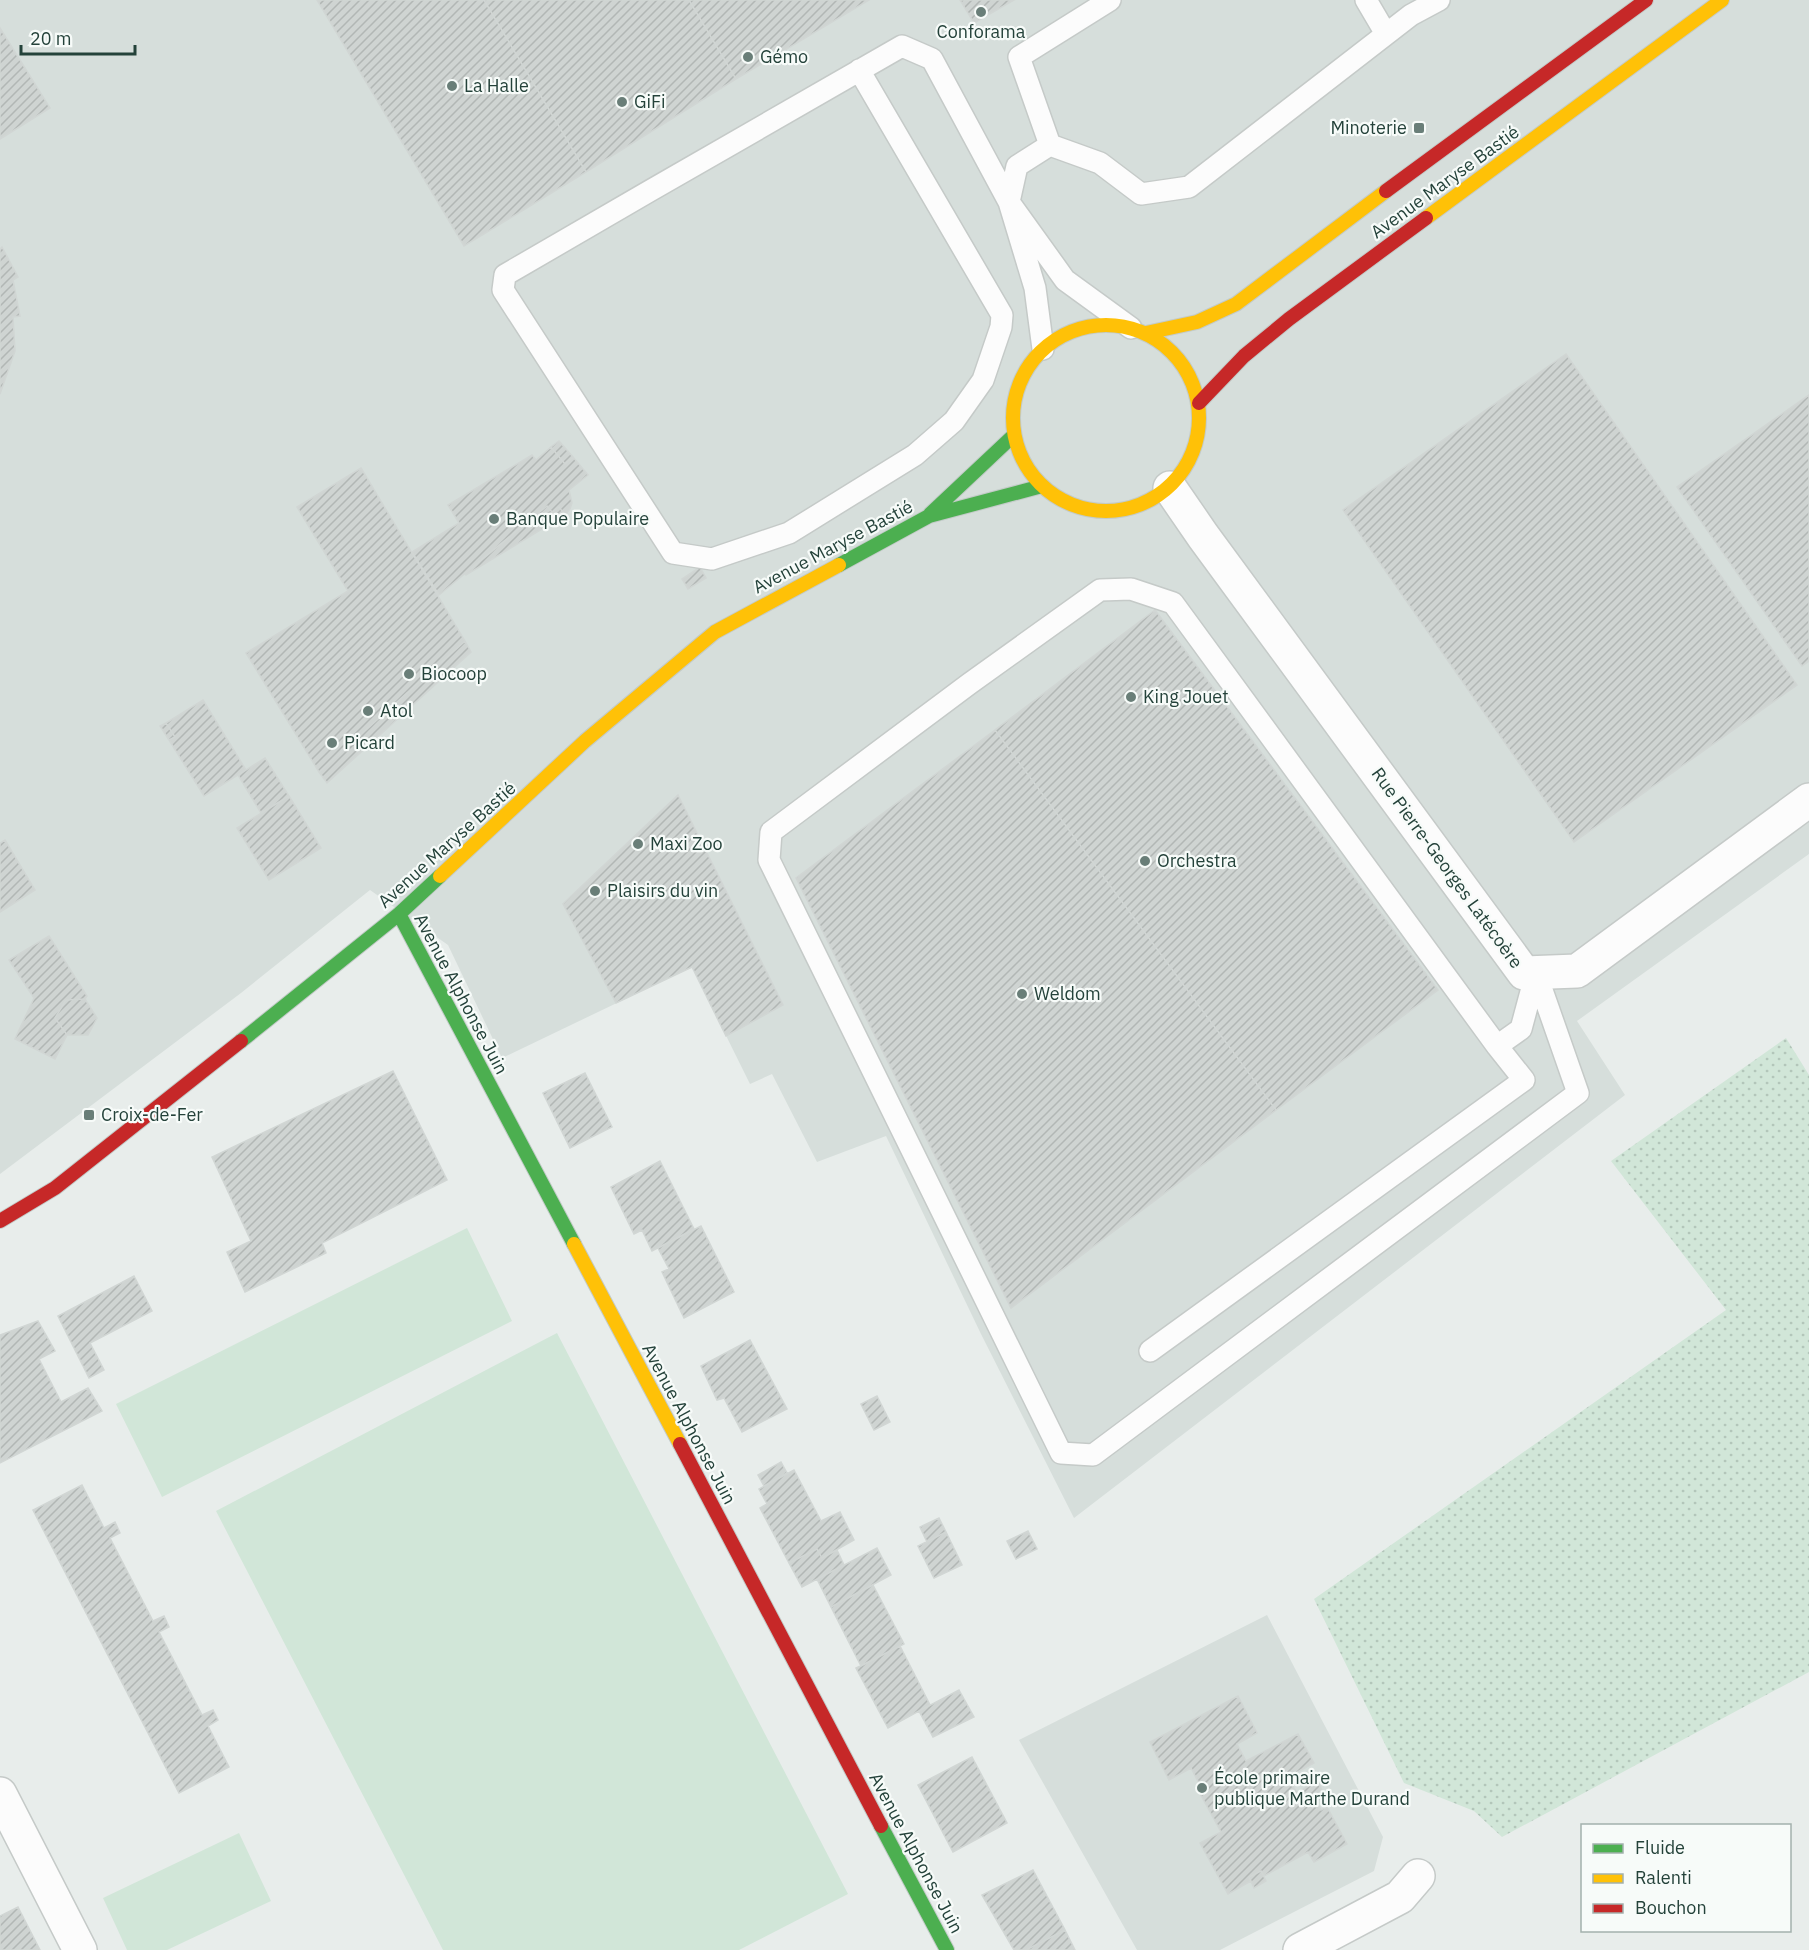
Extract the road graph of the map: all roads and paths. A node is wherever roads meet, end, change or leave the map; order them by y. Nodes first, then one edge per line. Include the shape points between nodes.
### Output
1 (1110, 0) edge
2 (1366, 0) edge
3 (1439, 0) edge
4 (1646, 0) edge
5 (1722, 0) edge
6 (1386, 34) junction
7 (859, 70) junction
8 (1050, 145) junction
9 (1009, 202) junction
10 (1138, 331) junction
11 (1043, 349) junction
12 (1199, 403) junction
13 (1014, 435) junction
14 (1041, 486) junction
15 (1170, 488) junction
16 (929, 516) junction
17 (1809, 800) edge
18 (399, 914) junction
19 (1536, 973) junction
20 (1497, 1046) junction
21 (0, 1221) edge
22 (1150, 1351) dead end
23 (0, 1794) edge
24 (1418, 1876) dead end
25 (80, 1950) edge
26 (947, 1950) edge
27 (1300, 1950) edge

1 - 8 lane via 1019,57
2 - 6 lane
3 - 6 lane
4 - 10 street, Avenue Maryse Bastié via 1236,304 1197,322
5 - 12 street, Avenue Maryse Bastié via 1289,320 1244,356
6 - 8 lane via 1189,187 1141,195 1100,163
7 - 7 lane via 505,275 503,290 672,553 712,559 789,533 915,454 954,421 983,380 1002,315
7 - 9 lane via 902,46 932,59
8 - 9 lane via 1017,166
9 - 10 lane via 1065,280
9 - 11 lane via 1035,288
10 - 11 street, Avenue Maryse Bastié via 1107,324 1084,327
10 - 12 street, Avenue Maryse Bastié via 1165,345 1181,362
11 - 13 street, Avenue Maryse Bastié via 1021,379 1012,416
12 - 15 street, Avenue Maryse Bastié via 1195,449
13 - 14 street, Avenue Maryse Bastié via 1020,454
13 - 16 street, Avenue Maryse Bastié
14 - 15 street, Avenue Maryse Bastié via 1082,509 1105,512 1129,510 1151,502
14 - 16 street, Avenue Maryse Bastié
15 - 19 street, Rue Pierre-Georges Latécoère via 1524,973
16 - 18 street, Avenue Maryse Bastié via 715,632 585,741
17 - 19 street, Rue Pierre-Georges Latécoère via 1578,971
18 - 21 street, Avenue Maryse Bastié via 55,1188
18 - 26 street, Avenue Alphonse Juin
19 - 20 lane via 1521,1029
19 - 20 lane via 1578,1093 1093,1455 1061,1453 769,860 771,831 1100,590 1131,589 1173,603
20 - 22 lane via 1524,1080
23 - 25 street
24 - 27 street via 1400,1897

